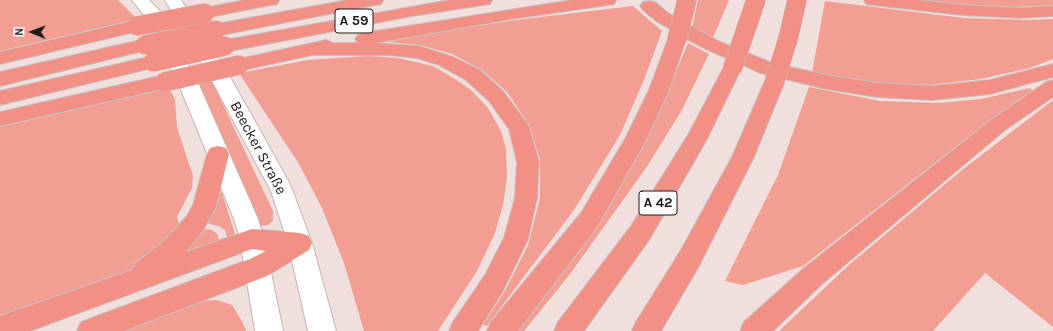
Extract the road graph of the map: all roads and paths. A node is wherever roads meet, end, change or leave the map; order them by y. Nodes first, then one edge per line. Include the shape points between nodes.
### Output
1 (140, 0) edge
2 (173, 0) edge
3 (271, 0) edge
4 (375, 0) edge
5 (484, 0) edge
6 (608, 0) edge
7 (687, 0) edge
8 (756, 0) edge
9 (797, 0) edge
10 (872, 0) edge
11 (649, 6) dead end
12 (1053, 11) edge
13 (312, 49) junction
14 (149, 53) junction
15 (0, 58) edge
16 (1053, 70) edge
17 (0, 79) edge
18 (1053, 87) edge
19 (0, 98) edge
20 (0, 119) edge
21 (218, 154) junction
22 (252, 239) junction
23 (300, 243) junction
24 (258, 268) junction
25 (130, 283) junction
26 (0, 329) edge
27 (91, 331) edge
28 (269, 331) edge
29 (322, 331) edge
30 (463, 331) edge
31 (501, 331) edge
32 (568, 331) edge
33 (646, 331) edge
34 (754, 331) edge

1 - 21 street via 153,14 189,85
2 - 23 street, Beecker Straße via 220,77 282,190
3 - 15 highway, bridge via 137,26
4 - 14 highway, A 59, bridge via 216,30
5 - 14 highway, A 59, bridge via 412,10 225,46
6 - 13 highway via 427,27
7 - 31 highway, bridge via 677,39 659,90 634,142 589,220
8 - 32 highway, A 42, bridge via 733,67 696,139 640,233
9 - 33 highway, bridge via 774,83 743,157 690,258
10 - 12 highway via 962,10 1020,13
11 - 16 highway via 662,17 712,45 767,68 877,90 932,93 990,87
13 - 20 highway, bridge
13 - 30 highway via 389,49 418,52 446,61 473,75 496,96 519,127 528,162 526,198 516,240 494,283
14 - 17 highway, A 59
14 - 19 highway, A 59
18 - 34 highway via 998,125 812,276
21 - 22 street
21 - 25 highway via 204,207 195,223 174,248
22 - 23 highway
22 - 24 street
22 - 25 highway
23 - 24 highway
23 - 29 street, Beecker Straße
24 - 27 highway
24 - 28 street
25 - 26 highway

